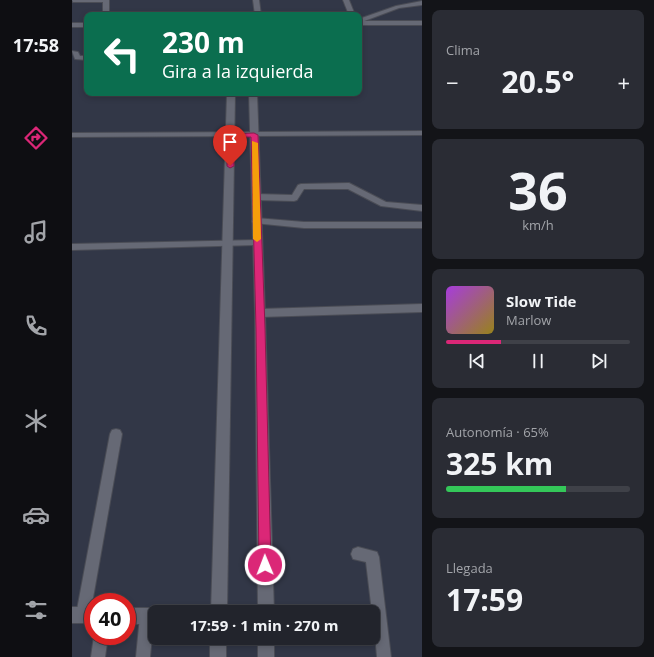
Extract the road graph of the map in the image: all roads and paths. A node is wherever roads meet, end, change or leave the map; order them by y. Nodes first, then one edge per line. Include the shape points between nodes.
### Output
1 (73, 0) edge
2 (106, 0) edge
3 (256, 0) edge
4 (346, 0) edge
5 (422, 3) edge
6 (106, 12) edge
7 (258, 12) edge
8 (351, 12) edge
9 (362, 21) edge
10 (362, 22) edge
11 (422, 23) edge
12 (72, 25) edge
13 (84, 25) edge
14 (72, 53) edge
15 (84, 58) edge
16 (231, 96) edge
17 (254, 96) edge
18 (422, 134) edge
19 (72, 135) edge
20 (231, 135) junction
21 (254, 135) junction
22 (256, 197) junction
23 (422, 208) edge
24 (256, 221) junction
25 (422, 225) edge
26 (257, 243) junction
27 (229, 244) junction
28 (72, 247) edge
29 (422, 308) edge
30 (260, 313) junction
31 (116, 434) dead end
32 (358, 554) dead end
33 (219, 605) edge
34 (266, 605) edge
35 (83, 615) edge
36 (136, 616) edge
37 (148, 616) edge
38 (148, 631) edge
39 (100, 645) edge
40 (218, 645) edge
41 (266, 645) edge
42 (98, 657) edge
43 (143, 657) edge
44 (218, 657) edge
45 (266, 657) edge
46 (384, 657) edge

1 - 2 lane
2 - 6 street
3 - 7 lane
4 - 8 street
5 - 9 lane via 408,4
10 - 11 street
12 - 13 street
14 - 15 lane via 76,53 77,58
16 - 20 street
17 - 21 street
18 - 21 street
19 - 20 street
20 - 21 street
20 - 27 street
21 - 22 street
22 - 23 lane via 294,198 301,187 350,186 384,204
22 - 24 street
24 - 25 lane via 304,225
24 - 26 street
26 - 27 street
26 - 30 street
27 - 28 street
27 - 33 street
29 - 30 street
30 - 34 street
31 - 35 lane
32 - 46 lane via 372,557
36 - 37 street
38 - 43 lane
39 - 42 lane
40 - 44 street
41 - 45 street

